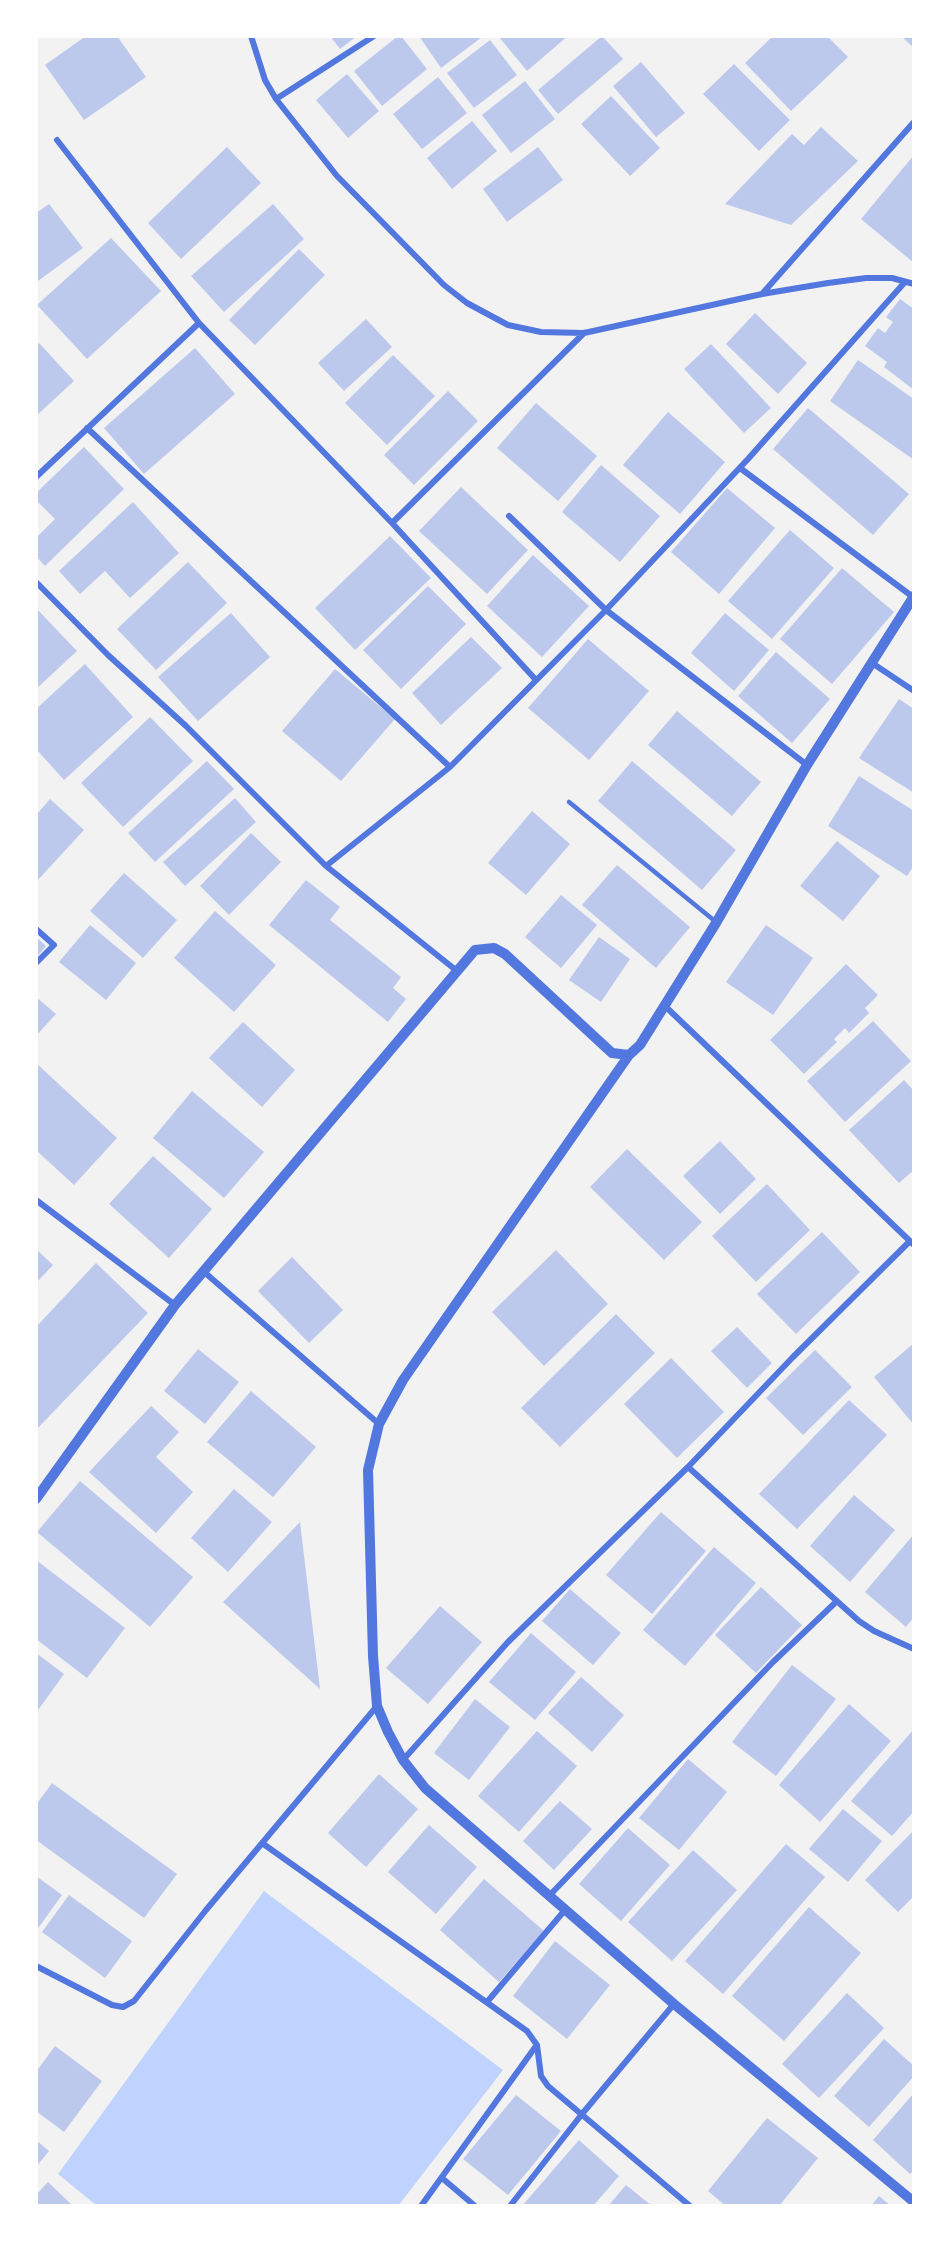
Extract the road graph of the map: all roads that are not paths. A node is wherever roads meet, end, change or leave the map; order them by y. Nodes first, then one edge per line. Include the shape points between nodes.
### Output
1 (251, 36) edge
2 (374, 36) edge
3 (276, 99) junction
4 (914, 122) edge
5 (57, 140) dead end
6 (904, 282) junction
7 (914, 284) edge
8 (762, 294) junction
9 (199, 323) junction
10 (584, 333) junction
11 (87, 428) junction
12 (740, 468) junction
13 (36, 477) edge
14 (509, 516) dead end
15 (392, 523) junction
16 (36, 582) edge
17 (914, 596) edge
18 (606, 610) junction
19 (872, 663) junction
20 (536, 680) junction
21 (914, 691) edge
22 (807, 765) junction
23 (450, 767) junction
24 (569, 802) dead end
25 (326, 866) junction
26 (716, 922) junction
27 (36, 929) edge
28 (36, 963) edge
29 (458, 972) junction
30 (666, 1007) junction
31 (628, 1055) junction
32 (36, 1200) edge
33 (912, 1243) edge
34 (202, 1271) junction
35 (175, 1305) junction
36 (379, 1424) junction
37 (688, 1467) junction
38 (36, 1498) edge
39 (837, 1601) junction
40 (914, 1649) edge
41 (377, 1706) junction
42 (403, 1760) junction
43 (262, 1843) junction
44 (549, 1896) junction
45 (565, 1910) junction
46 (36, 1966) edge
47 (487, 2002) junction
48 (674, 2004) junction
49 (537, 2045) junction
50 (582, 2114) junction
51 (442, 2178) junction
52 (914, 2202) edge
53 (421, 2206) edge
54 (475, 2206) edge
55 (510, 2206) edge
56 (690, 2206) edge

1 - 3 street via 265,80
2 - 3 street
3 - 10 street via 337,176 444,285 467,303 508,325 541,332
4 - 8 street
5 - 9 street
6 - 7 street
6 - 8 street via 866,278
6 - 12 street
8 - 10 street
9 - 11 street
9 - 15 street
10 - 15 street
11 - 13 street
11 - 23 street
12 - 17 street
12 - 18 street
14 - 18 street
15 - 20 street
16 - 25 street
17 - 19 street
18 - 20 street
18 - 22 street
19 - 21 street
19 - 22 street
20 - 23 street
22 - 26 street
23 - 25 street
24 - 26 lane
25 - 29 street
26 - 30 street
27 - 28 street via 54,945
29 - 31 street via 475,950 494,948 506,954 612,1053
29 - 34 street
30 - 31 street via 640,1045
30 - 33 street
31 - 36 street via 403,1380
32 - 35 street
33 - 37 street via 793,1357
34 - 35 street
34 - 36 street
35 - 38 street
36 - 41 street via 368,1470
37 - 39 street
37 - 42 street via 508,1642
39 - 40 street via 874,1631
39 - 44 street via 773,1662
41 - 42 street
41 - 43 street
42 - 44 street via 425,1788
43 - 46 street via 134,2001 123,2007
43 - 47 street
44 - 45 street
45 - 47 street
45 - 48 street
47 - 49 street via 527,2031
48 - 50 street
48 - 52 street
49 - 50 street via 541,2076
49 - 51 street
50 - 55 street
50 - 56 street
51 - 53 street
51 - 54 street

